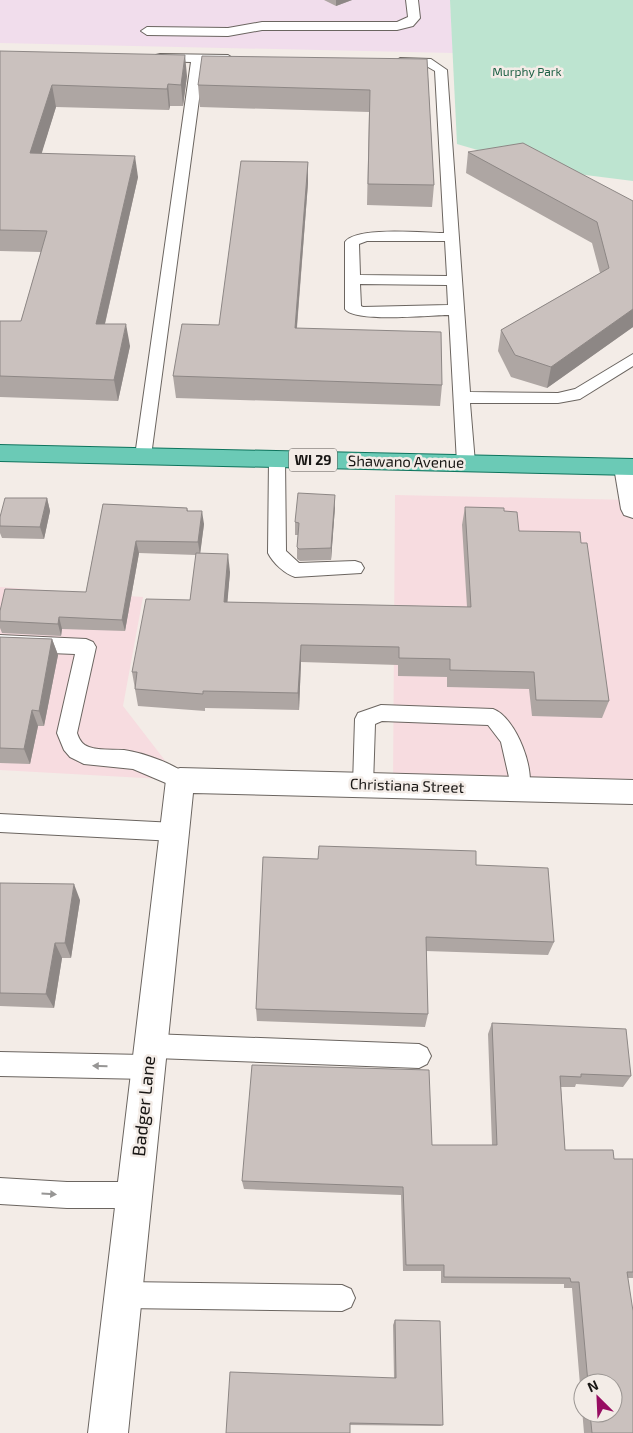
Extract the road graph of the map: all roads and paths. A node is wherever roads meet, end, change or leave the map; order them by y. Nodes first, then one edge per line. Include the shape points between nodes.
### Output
1 (412, 0) edge
2 (147, 31) dead end
3 (149, 57) edge
4 (198, 58) junction
5 (238, 59) edge
6 (387, 62) edge
7 (452, 237) junction
8 (353, 279) junction
9 (455, 281) junction
10 (456, 310) junction
11 (633, 359) edge
12 (462, 397) junction
13 (0, 453) edge
14 (143, 456) junction
15 (278, 459) junction
16 (466, 463) junction
17 (629, 467) edge
18 (633, 509) edge
19 (355, 568) dead end
20 (0, 643) edge
21 (180, 780) junction
22 (363, 785) junction
23 (520, 789) junction
24 (633, 792) edge
25 (0, 823) edge
26 (174, 832) junction
27 (150, 1056) junction
28 (419, 1056) dead end
29 (0, 1064) edge
30 (0, 1191) edge
31 (134, 1195) junction
32 (123, 1295) junction
33 (342, 1298) dead end
34 (108, 1433) edge

1 - 2 lane via 414,18 397,26 262,26 228,32
3 - 4 lane
4 - 5 lane
4 - 14 lane
6 - 7 lane via 431,63 441,70
7 - 8 lane via 357,239 352,242
7 - 9 lane
8 - 9 lane
8 - 10 lane via 353,309 362,312
9 - 10 lane
10 - 12 lane
11 - 12 lane via 580,394 558,398
12 - 16 lane
13 - 14 main road, Shawano Avenue / WI 29
14 - 15 main road, Shawano Avenue / WI 29
15 - 16 main road, Shawano Avenue / WI 29
15 - 19 lane via 277,553 295,570
16 - 17 main road, Shawano Avenue / WI 29
17 - 18 street
20 - 21 lane via 86,647 67,733 69,744 79,753 132,760
21 - 22 street, Christiana Street
21 - 26 street, Badger Lane
22 - 23 street, Christiana Street
22 - 23 lane via 365,719 381,713 493,717 511,738
23 - 24 street, Christiana Street
25 - 26 lane
26 - 27 street, Badger Lane
27 - 28 lane
27 -> 29 lane
27 - 31 street, Badger Lane
30 -> 31 lane
31 - 32 street, Badger Lane
32 - 33 lane
32 - 34 street, Badger Lane

